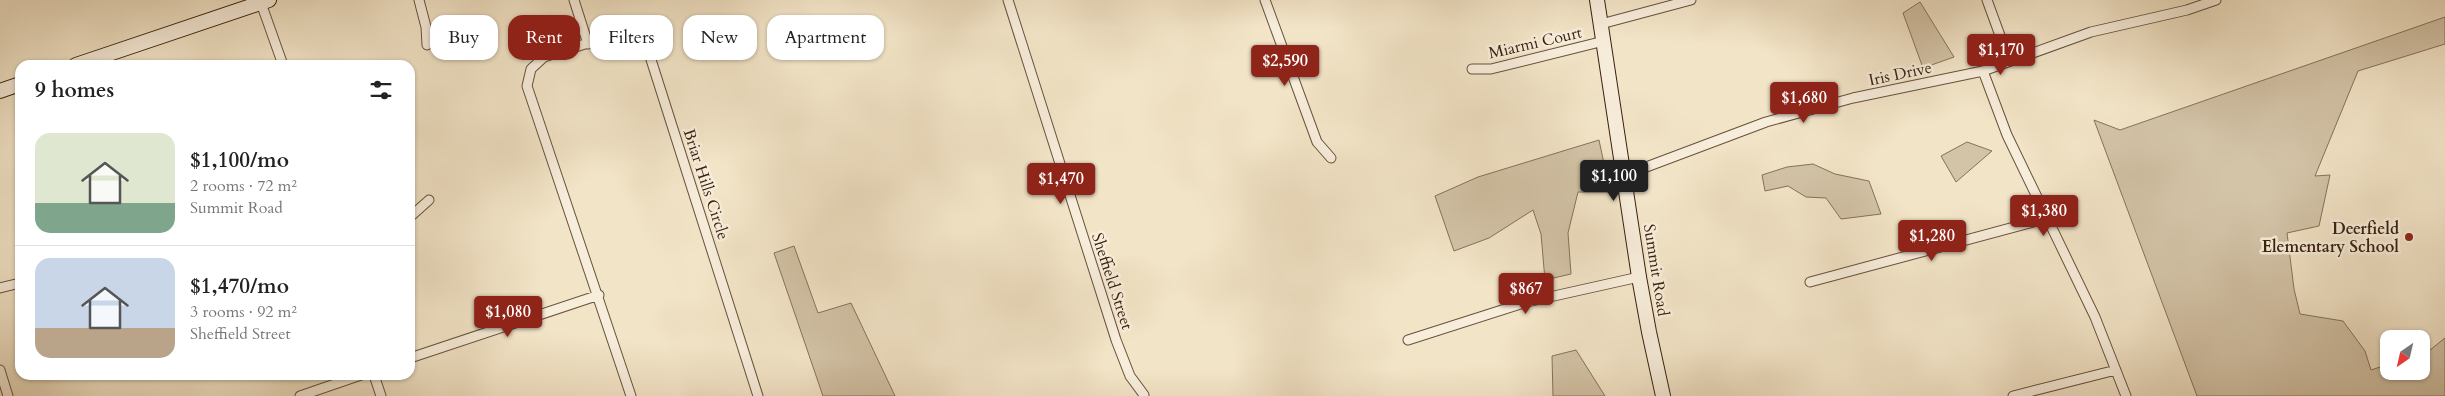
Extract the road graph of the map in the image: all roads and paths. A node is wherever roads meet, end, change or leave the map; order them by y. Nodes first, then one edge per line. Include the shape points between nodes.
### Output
1 (419, 0) edge
2 (574, 0) edge
3 (1008, 0) edge
4 (1265, 0) edge
5 (1597, 0) edge
6 (1691, 0) edge
7 (1987, 0) edge
8 (2216, 0) edge
9 (265, 1) edge
10 (1601, 24) junction
11 (1604, 41) junction
12 (588, 44) junction
13 (427, 45) dead end
14 (91, 60) edge
15 (282, 60) edge
16 (2009, 60) junction
17 (1472, 69) dead end
18 (1983, 71) junction
19 (15, 86) edge
20 (0, 91) edge
21 (1331, 158) dead end
22 (1625, 175) junction
23 (429, 200) dead end
24 (415, 213) edge
25 (2048, 218) junction
26 (1639, 277) junction
27 (1810, 282) dead end
28 (15, 284) edge
29 (0, 288) edge
30 (599, 295) junction
31 (1408, 340) dead end
32 (415, 356) edge
33 (0, 370) edge
34 (2116, 370) junction
35 (346, 380) edge
36 (376, 380) edge
37 (1144, 395) edge
38 (8, 396) edge
39 (300, 396) edge
40 (381, 396) edge
41 (631, 396) edge
42 (758, 396) edge
43 (1663, 396) edge
44 (2013, 396) edge
45 (2126, 396) edge

1 - 13 street
2 - 12 street
3 - 37 street, Sheffield Street via 1116,340 1130,376
4 - 21 street via 1317,142
5 - 10 main road, Summit Road
6 - 10 street
7 - 16 street
8 - 16 street, Iris Drive via 2091,32
9 - 14 main road
9 - 15 street
10 - 11 main road, Summit Road
11 - 17 street, Miarmi Court via 1491,69
11 - 22 main road, Summit Road
12 - 30 street, Briar Hills Circle via 536,62 527,86
12 - 42 street, Briar Hills Circle via 626,31 639,36 647,47
16 - 18 street, Iris Drive
18 - 22 street, Iris Drive via 1853,98 1766,122
18 - 25 street via 2007,135
19 - 20 main road
22 - 26 main road, Summit Road
23 - 24 street
25 - 27 street
25 - 34 street
26 - 31 street via 1527,302
26 - 43 main road, Summit Road
28 - 29 street
30 - 32 street
30 - 41 street, Briar Hills Circle
33 - 38 street
34 - 44 street
34 - 45 street
35 - 39 street
36 - 40 street

